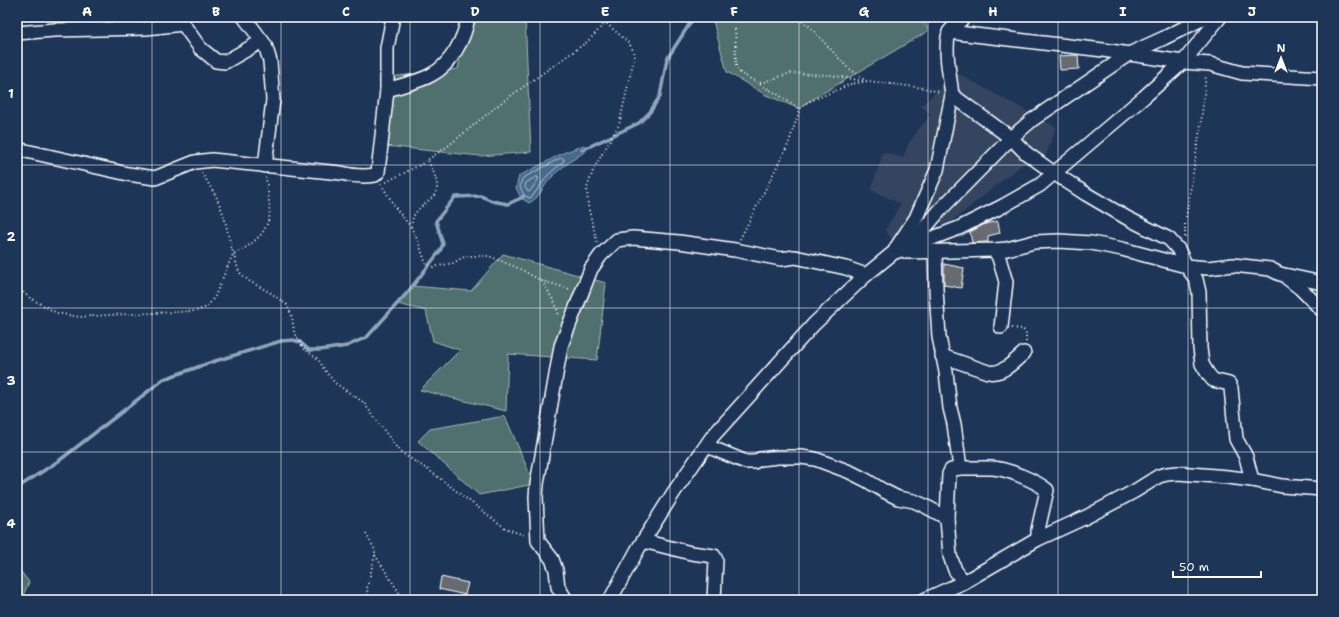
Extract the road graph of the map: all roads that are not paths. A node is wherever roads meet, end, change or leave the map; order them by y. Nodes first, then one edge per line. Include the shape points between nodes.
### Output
1 (244, 17) edge
2 (393, 17) edge
3 (468, 17) edge
4 (964, 17) edge
5 (1206, 17) edge
6 (1220, 17) edge
7 (181, 20) edge
8 (949, 32) junction
9 (17, 33) edge
10 (262, 41) junction
11 (1129, 54) junction
12 (1183, 62) junction
13 (1322, 78) edge
14 (387, 90) junction
15 (952, 95) junction
16 (1011, 138) junction
17 (17, 148) edge
18 (265, 166) junction
19 (1054, 173) junction
20 (995, 250) junction
21 (898, 251) junction
22 (935, 251) junction
23 (1186, 266) junction
24 (1280, 274) junction
25 (866, 275) junction
26 (1322, 284) edge
27 (1322, 310) edge
28 (1001, 327) road end
29 (1024, 354) road end
30 (942, 356) junction
31 (707, 446) junction
32 (960, 468) junction
33 (1252, 480) junction
34 (1322, 489) edge
35 (947, 518) junction
36 (1038, 539) junction
37 (643, 541) junction
38 (964, 582) junction
39 (566, 600) edge
40 (610, 600) edge
41 (714, 600) edge
42 (924, 600) edge

1 - 10 street
2 - 14 street via 387,48
3 - 14 street via 460,43 441,69 431,76
4 - 8 street
5 - 11 street
6 - 12 street
7 - 9 street via 146,28
7 - 10 street via 200,48 216,61 224,62
8 - 11 street
8 - 15 street via 948,63
10 - 18 street via 270,61 273,100
11 - 12 street
11 - 16 street via 1032,120
12 - 13 street via 1210,64 1242,73
12 - 19 street
14 - 18 street via 378,180 341,173
15 - 16 street
15 - 21 street via 937,170
16 - 19 street via 1026,153
16 - 21 street via 923,230
17 - 18 street via 155,178 195,162 212,160
19 - 21 street via 1040,185 959,228
19 - 23 street via 1127,218 1169,239
20 - 22 street
20 - 23 street via 1034,242 1091,243
20 - 28 street via 1006,282
21 - 22 street
21 - 25 street
22 - 30 street
23 - 24 street via 1208,268 1234,265 1270,269
23 - 33 street via 1196,279 1199,292 1202,364 1213,380 1229,384 1231,388 1236,439 1246,457
24 - 26 street
24 - 27 street via 1300,288
25 - 31 street via 814,324 737,408
25 - 39 street via 815,260 795,257 781,259 680,242 633,238 616,240 600,255 581,292 561,346 536,497 538,541 552,559 558,587
29 - 30 street via 1001,372 994,373
30 - 32 street
31 - 35 street via 746,462 778,457 801,457 820,461 850,472 898,498 914,501
31 - 37 street
32 - 35 street via 951,470 949,474
32 - 36 street via 992,468 1017,475 1046,490
33 - 34 street via 1282,486
33 - 36 street via 1178,473 1159,476 1086,517
35 - 38 street via 950,556 955,570
36 - 38 street
37 - 40 street
37 - 41 street via 690,553 714,556
38 - 42 street

